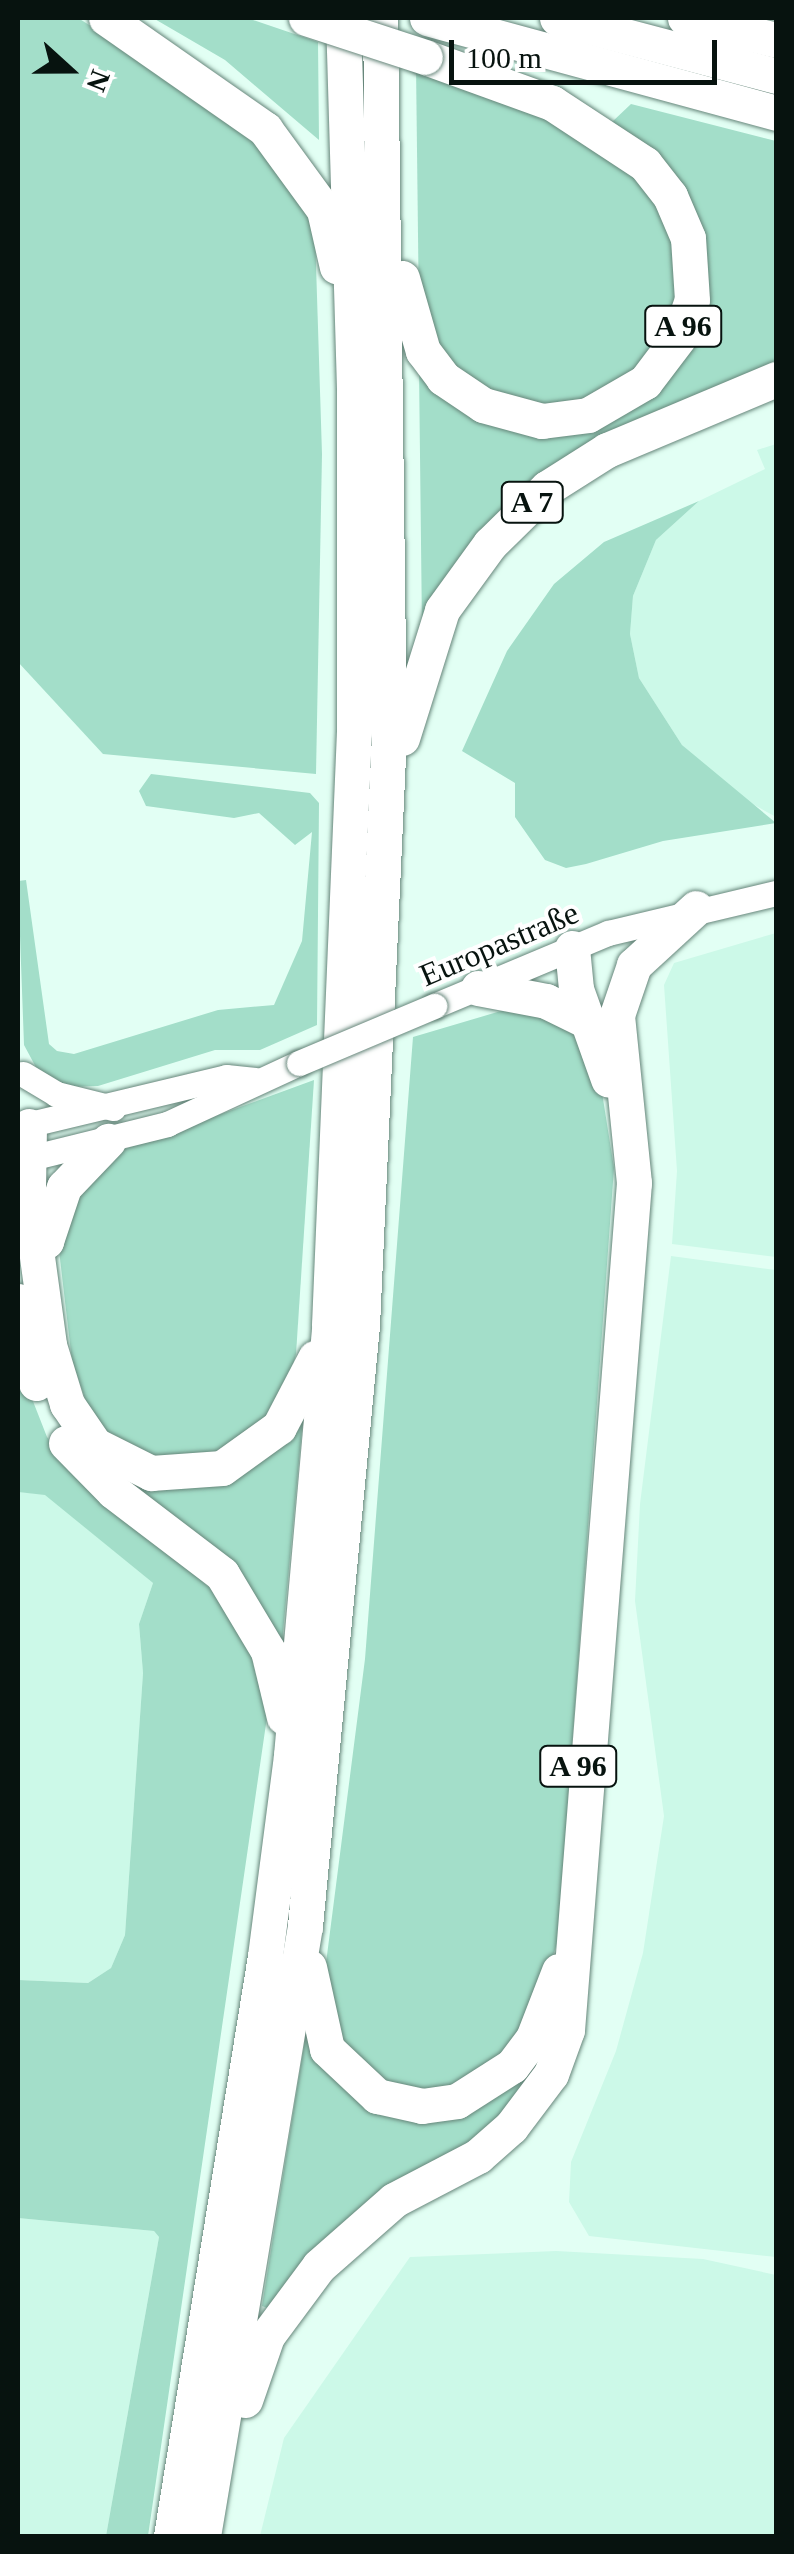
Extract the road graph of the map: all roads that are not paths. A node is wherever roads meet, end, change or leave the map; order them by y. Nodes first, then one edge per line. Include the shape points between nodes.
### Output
1 (106, 18) edge
2 (306, 18) edge
3 (343, 18) edge
4 (380, 18) edge
5 (427, 18) edge
6 (557, 18) edge
7 (685, 18) edge
8 (776, 40) edge
9 (776, 76) edge
10 (776, 113) edge
11 (386, 206) junction
12 (776, 379) edge
13 (354, 388) junction
14 (382, 735) junction
15 (369, 829) junction
16 (776, 894) edge
17 (696, 908) junction
18 (572, 948) junction
19 (478, 988) junction
20 (602, 1028) junction
21 (20, 1066) edge
22 (110, 1125) junction
23 (23, 1143) edge
24 (35, 1248) junction
25 (18, 1301) edge
26 (329, 1324) junction
27 (291, 1755) junction
28 (305, 1926) junction
29 (172, 2536) edge
30 (206, 2536) edge

1 - 13 highway via 214,87 265,129 307,182 334,242
2 - 11 highway, A 96, bridge via 552,104 645,164 670,196 688,238 692,300 686,320 645,382 588,415 542,421 482,405 443,378 424,351
3 - 13 highway, A 96
4 - 11 highway, A 96
5 - 10 highway
6 - 9 highway
7 - 8 highway
11 - 14 highway, A 96
12 - 14 highway, A 7 via 638,435 547,488 490,544 442,610
13 - 14 highway, A 96
14 - 15 highway
14 - 15 highway, A 96
15 - 26 highway, A 96
15 - 28 highway, A 96 via 362,1324
16 - 17 main road, Europastraße
17 - 18 main road, Europastraße
17 - 20 highway via 634,966
18 - 19 main road, Europastraße
18 - 20 highway, A 96
19 - 20 highway via 546,1001
19 - 22 main road, Europastraße, bridge via 255,1080 236,1098
20 - 28 highway, A 96 via 622,1197 558,1978 533,2038 512,2066 457,2101 422,2106 378,2096 328,2050 312,1996
20 - 30 highway via 634,1183 566,2030 551,2074 511,2127 478,2156 356,2229 289,2302 267,2336 246,2393 224,2511
21 - 22 main road
21 - 23 main road
22 - 23 main road, Europastraße
22 - 24 highway via 64,1186 46,1240
23 - 24 highway
24 - 26 highway via 49,1345 67,1404 95,1445 152,1474 200,1474 254,1451 296,1402
25 - 27 highway, A 96 via 39,1392 69,1447 127,1503 208,1560 246,1609 268,1651
26 - 27 highway, A 96
27 - 29 highway, A 96 via 245,2092
28 - 30 highway, A 96

